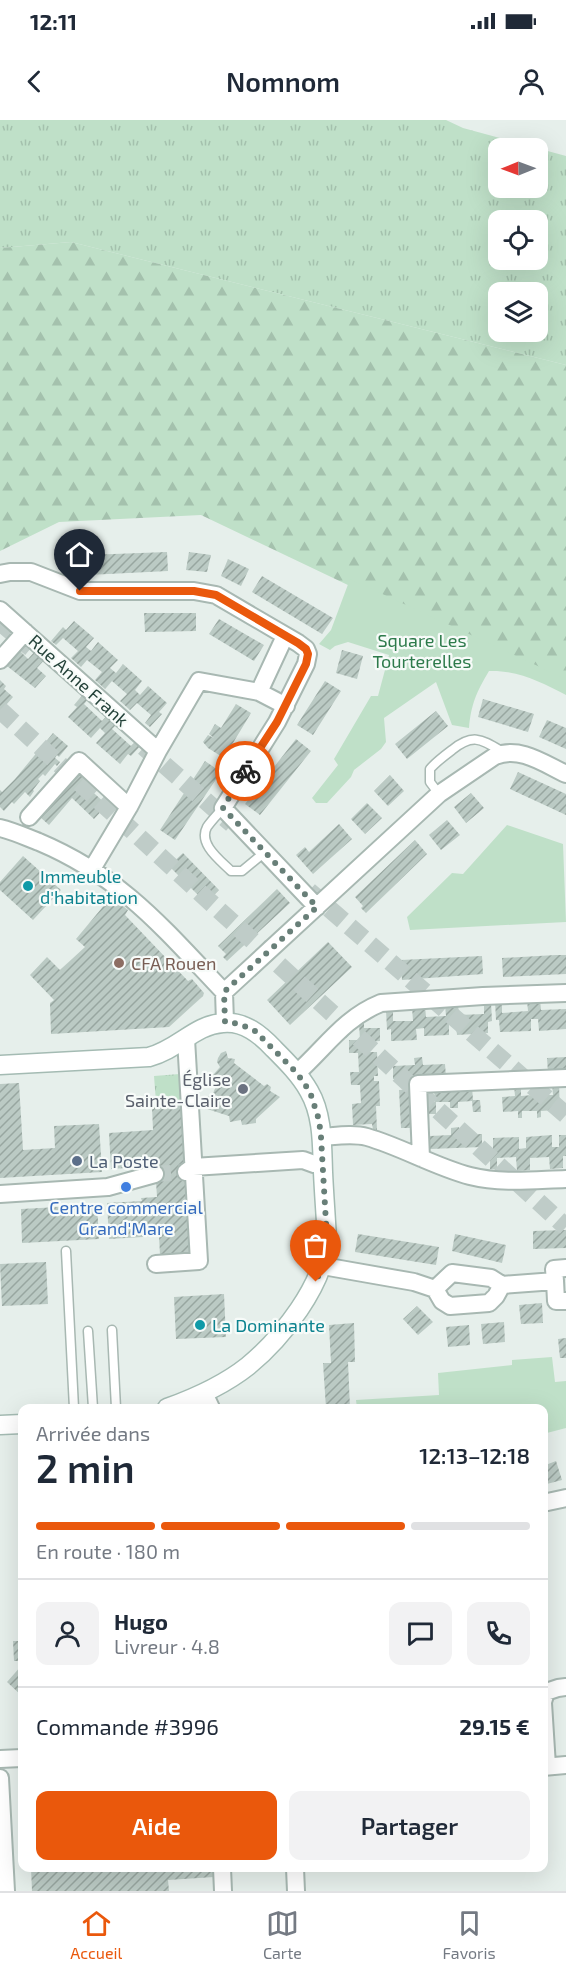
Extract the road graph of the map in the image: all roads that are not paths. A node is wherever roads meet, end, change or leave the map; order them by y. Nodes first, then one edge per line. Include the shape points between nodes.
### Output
1 (0, 574) edge
2 (0, 610) edge
3 (25, 632) junction
4 (285, 636) junction
5 (0, 660) edge
6 (259, 692) junction
7 (286, 706) junction
8 (158, 751) junction
9 (503, 753) junction
10 (566, 774) edge
11 (439, 794) junction
12 (129, 807) junction
13 (223, 808) junction
14 (29, 817) dead end
15 (0, 828) edge
16 (265, 852) junction
17 (92, 869) junction
18 (317, 907) junction
19 (224, 992) junction
20 (566, 993) edge
21 (225, 1022) junction
22 (186, 1039) junction
23 (0, 1065) edge
24 (297, 1073) junction
25 (566, 1078) edge
26 (321, 1137) junction
27 (421, 1158) junction
28 (314, 1164) dead end
29 (189, 1170) junction
30 (155, 1174) tunnel mouth
31 (566, 1179) edge
32 (0, 1194) edge
33 (66, 1251) dead end
34 (156, 1264) dead end
35 (323, 1266) junction
36 (561, 1274) edge
37 (502, 1285) junction
38 (435, 1289) junction
39 (566, 1301) edge
40 (112, 1330) dead end
41 (88, 1331) dead end
42 (208, 1401) edge
43 (75, 1404) edge
44 (93, 1404) edge
45 (116, 1404) edge
46 (190, 1404) edge
47 (18, 1424) edge
48 (0, 1425) edge
49 (566, 1497) edge
50 (548, 1502) edge
51 (566, 1687) edge
52 (548, 1691) edge
53 (18, 1758) edge
54 (0, 1759) edge
55 (566, 1765) edge
56 (548, 1767) edge
57 (0, 1778) edge
58 (222, 1872) edge
59 (295, 1872) edge
60 (6, 1891) edge
61 (223, 1891) edge
62 (296, 1891) edge

1 - 4 street via 31,572 80,591 194,591 216,595
2 - 3 street, Rue Anne Frank
3 - 5 street
3 - 8 street, Rue Anne Frank
4 - 6 street
4 - 7 street via 302,645 308,654
6 - 7 street
6 - 8 street via 199,681
7 - 13 street
8 - 12 street
9 - 10 street via 520,753
9 - 11 street
9 - 11 lane via 473,739 462,742 430,770 430,782
11 - 18 street
12 - 14 street via 79,761
12 - 17 street
13 - 16 street
13 - 16 lane via 206,829 205,840 211,851 231,871 242,871
15 - 17 street
16 - 18 street
17 - 19 street via 143,908
18 - 19 street
19 - 21 street
20 - 24 street via 381,1003 349,1021
21 - 22 street via 201,1028
21 - 24 street via 255,1031
22 - 23 street via 149,1057
22 - 29 street
24 - 26 street via 310,1092
25 - 27 street via 418,1084
26 - 27 street via 367,1137
26 - 35 street via 327,1240
27 - 31 street via 487,1179
28 - 29 street via 303,1160
29 - 34 street via 199,1261
30 - 32 street via 108,1187
33 - 43 lane
35 - 38 street
35 - 42 street via 299,1310
36 - 37 street
36 - 39 street via 556,1301
37 - 38 street via 491,1278 452,1273
37 - 38 street via 489,1303 450,1306
40 - 45 lane
41 - 44 lane
42 - 46 street
47 - 48 street
49 - 50 street
51 - 52 street
53 - 54 street
55 - 56 street
57 - 60 street
58 - 61 street
59 - 62 street

